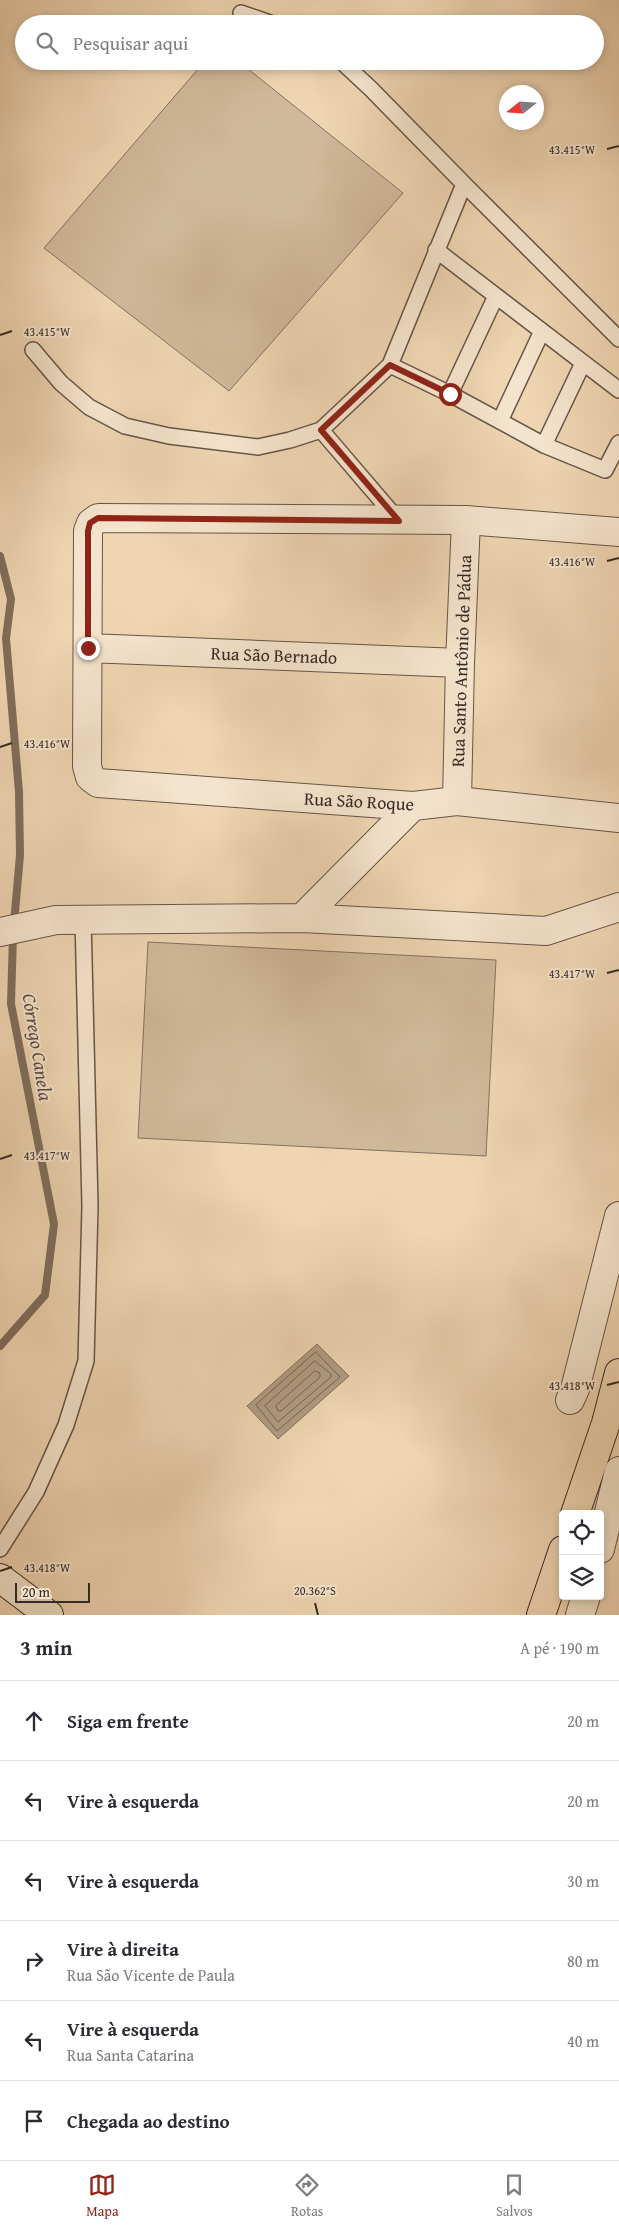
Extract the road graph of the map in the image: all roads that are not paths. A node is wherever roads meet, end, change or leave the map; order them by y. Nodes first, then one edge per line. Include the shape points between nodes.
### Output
1 (241, 14) dead end
2 (244, 15) edge
3 (351, 70) edge
4 (464, 184) junction
5 (436, 250) junction
6 (496, 296) junction
7 (542, 331) junction
8 (619, 339) edge
9 (33, 350) dead end
10 (583, 363) junction
11 (390, 365) junction
12 (619, 390) edge
13 (450, 394) junction
14 (500, 421) junction
15 (321, 430) junction
16 (619, 443) edge
17 (544, 445) junction
18 (466, 520) junction
19 (399, 521) junction
20 (619, 532) edge
21 (88, 648) junction
22 (460, 663) junction
23 (457, 801) junction
24 (414, 806) junction
25 (619, 818) edge
26 (619, 907) edge
27 (302, 918) junction
28 (83, 919) junction
29 (0, 932) edge
30 (619, 1216) edge
31 (619, 1373) edge
32 (570, 1400) dead end
33 (619, 1471) edge
34 (576, 1510) edge
35 (604, 1533) edge
36 (0, 1549) edge
37 (561, 1555) edge
38 (0, 1578) edge
39 (585, 1600) edge
40 (49, 1615) edge
41 (541, 1615) edge
42 (580, 1615) edge

1 - 2 lane
3 - 4 lane
4 - 5 lane
4 - 8 lane
5 - 6 lane
5 - 11 lane
6 - 7 lane
6 - 13 lane
7 - 10 lane
7 - 14 lane
9 - 15 lane via 61,383 89,406 125,426 169,436 258,447
10 - 12 lane
10 - 17 lane
11 - 13 lane
11 - 15 lane
13 - 14 lane
14 - 17 lane
15 - 19 lane
16 - 17 lane via 605,470
18 - 19 street
18 - 20 street
18 - 22 street, Rua Santo Antônio de Pádua
19 - 21 street via 98,518 90,523 88,531
21 - 22 street, Rua São Bernado
21 - 24 street, Rua São Roque via 87,766 90,776 98,783
22 - 23 street, Rua Santo Antônio de Pádua
23 - 24 street, Rua São Roque
23 - 25 street, Rua São Roque
24 - 27 street
26 - 27 street via 546,931
27 - 28 street
28 - 29 street via 56,920
28 - 36 lane via 90,1206 86,1362 66,1425 36,1492
30 - 32 street via 576,1389
31 - 34 main road via 606,1424
33 - 35 street
37 - 41 main road
38 - 40 street
39 - 42 street

